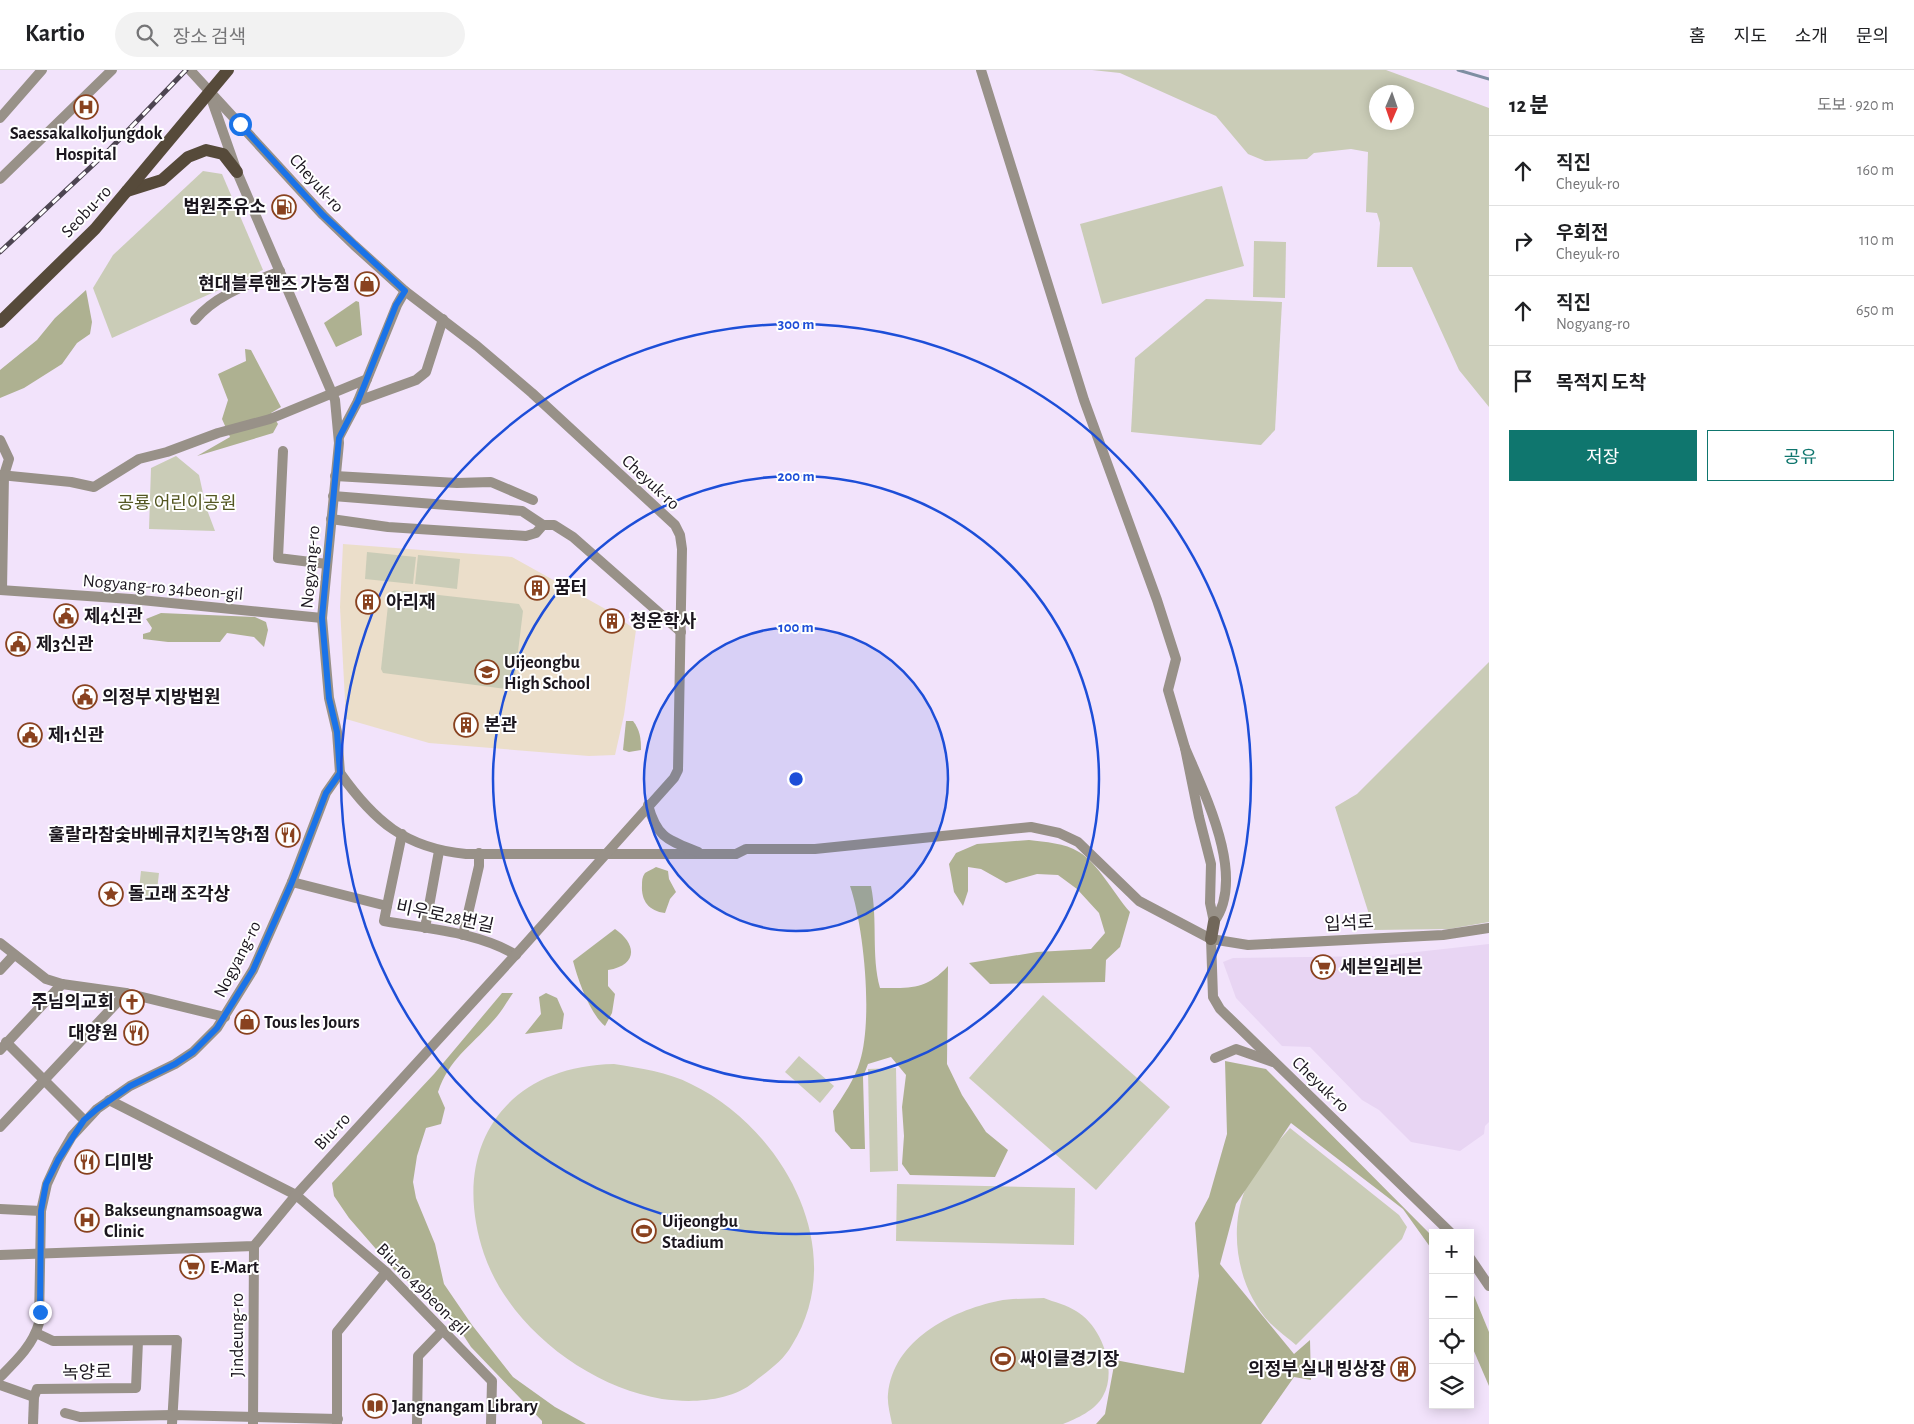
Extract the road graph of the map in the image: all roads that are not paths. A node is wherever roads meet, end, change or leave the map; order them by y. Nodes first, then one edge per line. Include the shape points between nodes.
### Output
1 (42, 70) edge
2 (112, 70) edge
3 (190, 70) edge
4 (228, 70) edge
5 (981, 70) edge
6 (209, 92) junction
7 (0, 118) edge
8 (237, 172) junction
9 (0, 179) edge
10 (127, 191) junction
11 (280, 271) junction
12 (405, 291) junction
13 (443, 319) junction
14 (195, 320) dead end
15 (0, 322) edge
16 (367, 379) junction
17 (333, 394) junction
18 (358, 401) junction
19 (339, 438) junction
20 (0, 440) edge
21 (284, 451) dead end
22 (2, 475) edge
23 (335, 476) junction
24 (333, 496) junction
25 (534, 500) dead end
26 (331, 519) junction
27 (543, 525) junction
28 (327, 564) junction
29 (1, 590) edge
30 (322, 618) junction
31 (681, 632) junction
32 (1185, 748) junction
33 (340, 773) junction
34 (648, 805) junction
35 (402, 834) junction
36 (439, 851) junction
37 (607, 852) junction
38 (480, 853) junction
39 (703, 855) junction
40 (292, 882) junction
41 (387, 906) junction
42 (1214, 922) junction
43 (425, 928) junction
44 (1489, 928) edge
45 (463, 935) junction
46 (1211, 939) junction
47 (0, 944) edge
48 (516, 954) junction
49 (14, 955) junction
50 (0, 970) edge
51 (62, 984) junction
52 (126, 993) junction
53 (224, 1017) junction
54 (3, 1046) edge
55 (1215, 1058) dead end
56 (1275, 1062) junction
57 (45, 1079) junction
58 (109, 1100) junction
59 (84, 1120) junction
60 (0, 1127) edge
61 (296, 1195) junction
62 (0, 1209) edge
63 (41, 1211) junction
64 (1447, 1229) edge
65 (254, 1246) junction
66 (40, 1254) junction
67 (0, 1255) edge
68 (1474, 1264) edge
69 (386, 1272) junction
70 (1489, 1286) edge
71 (442, 1331) junction
72 (36, 1332) junction
73 (138, 1341) junction
74 (0, 1378) edge
75 (0, 1385) edge
76 (34, 1397) junction
77 (64, 1413) dead end
78 (80, 1420) edge
79 (172, 1420) edge
80 (253, 1421) edge
81 (338, 1422) edge
82 (34, 1424) edge
83 (417, 1424) edge
84 (492, 1424) edge

1 - 7 street
2 - 9 street
3 - 6 street, Cheyuk-ro
4 - 6 main road, Seobu-ro
5 - 32 street via 1084,400 1176,660 1168,690
6 - 8 street, Nogyang-ro
6 - 10 main road, Seobu-ro
6 - 12 street, Cheyuk-ro via 323,215
8 - 10 main road via 223,154 206,150 188,158 162,180
8 - 11 street, Nogyang-ro
10 - 15 main road, Seobu-ro via 95,229
11 - 14 street via 205,308
11 - 17 street, Nogyang-ro
12 - 13 street, Cheyuk-ro
12 - 16 street via 396,305
13 - 18 street via 426,372 416,380
13 - 31 street, Cheyuk-ro via 532,393 675,525 682,549
16 - 17 street
16 - 18 street
17 - 19 street, Nogyang-ro
17 - 22 street via 270,418 139,459 110,474 94,487
18 - 19 street
19 - 23 street, Nogyang-ro
20 - 22 street via 9,459
21 - 28 street via 278,558
22 - 29 street
23 - 24 street, Nogyang-ro
23 - 25 street via 491,482
24 - 26 street, Nogyang-ro
24 - 27 street via 522,511
26 - 27 street via 388,527 526,536 536,533
26 - 28 street, Nogyang-ro
27 - 31 street via 554,525 574,537
28 - 30 street, Nogyang-ro
29 - 30 street, Nogyang-ro 34beon-gil
30 - 33 street, Nogyang-ro
31 - 34 street, Cheyuk-ro via 678,770
32 - 42 street via 1211,864 1210,903
32 - 42 street via 1213,814 1224,860 1227,890 1220,914
33 - 35 street via 366,809
33 - 40 street, Nogyang-ro via 326,793
34 - 37 street, Cheyuk-ro
34 - 39 street via 654,824 666,839
35 - 36 street
35 - 41 street
36 - 38 street
36 - 43 street
37 - 38 street
37 - 39 street
37 - 48 street, Biu-ro
38 - 45 street
39 - 46 street via 736,854 746,850 815,849 1031,827 1078,842 1139,901
40 - 41 street, 비우로28번길
40 - 53 street, Nogyang-ro via 253,970
41 - 43 street, 비우로28번길 via 384,921
42 - 46 street
43 - 45 street, 비우로28번길
44 - 46 street, 입석로 via 1443,935 1257,944
45 - 48 street, 비우로28번길 via 499,944
46 - 56 street, Cheyuk-ro via 1212,997 1220,1009
47 - 49 street
48 - 61 street, Biu-ro
49 - 50 street
49 - 51 street via 46,979
51 - 52 street
51 - 54 street
52 - 53 street
52 - 57 street
53 - 58 street, Nogyang-ro via 193,1052
54 - 57 street
55 - 56 street via 1236,1049
56 - 64 street, Cheyuk-ro
57 - 59 street
57 - 60 street
58 - 59 street, Nogyang-ro
58 - 61 street
59 - 63 street, Nogyang-ro via 46,1184
61 - 65 street, Biu-ro
61 - 69 street, Biu-ro 49beon-gil
62 - 63 street
63 - 66 street, Nogyang-ro
65 - 66 street
65 - 80 street, Jindeung-ro
66 - 67 street
66 - 72 street, Nogyang-ro
68 - 70 street
69 - 71 street, Biu-ro 49beon-gil
69 - 81 street via 337,1332
71 - 83 street via 418,1356
71 - 84 street, Biu-ro 49beon-gil via 492,1381
72 - 73 street via 53,1341
72 - 74 street, Nogyang-ro
73 - 76 street, 녹양로 via 136,1388 37,1389
73 - 79 street via 177,1340
75 - 76 street
76 - 82 street
77 - 78 street
78 - 79 street
79 - 80 street
80 - 81 street

